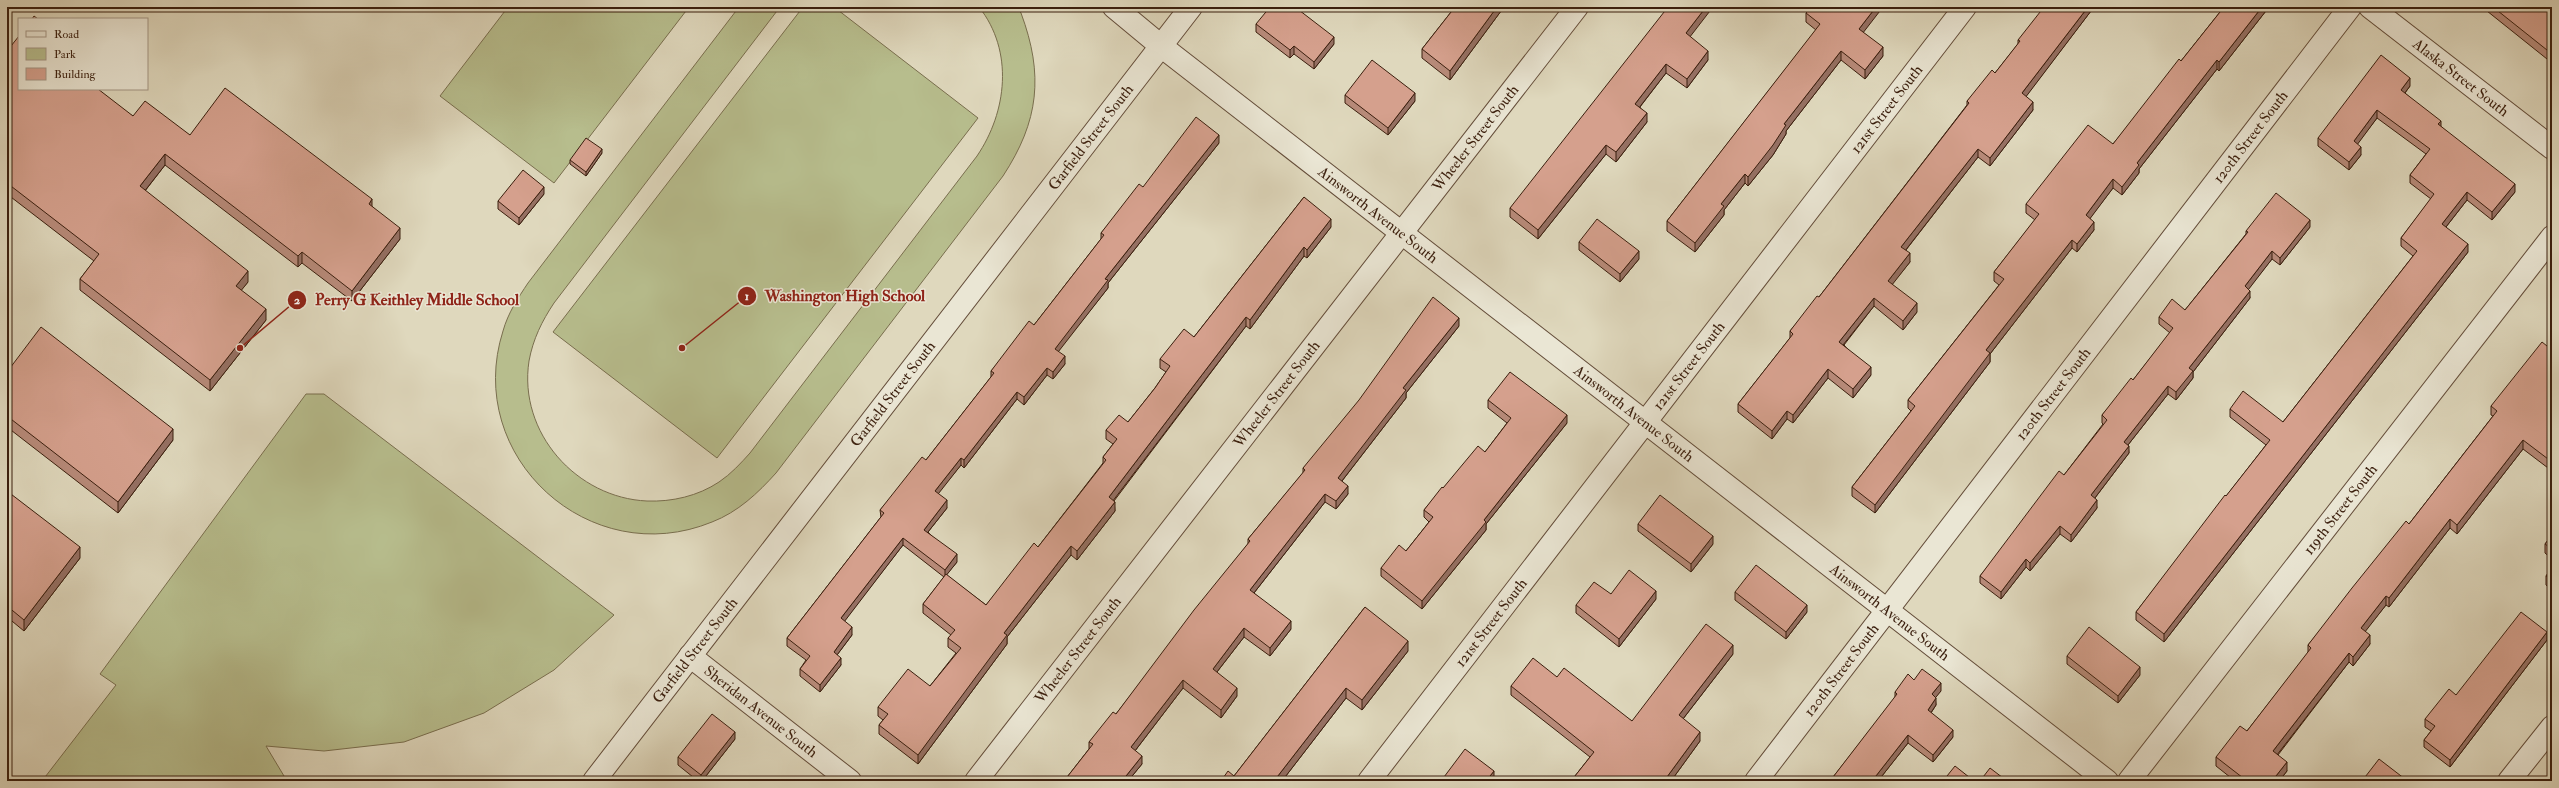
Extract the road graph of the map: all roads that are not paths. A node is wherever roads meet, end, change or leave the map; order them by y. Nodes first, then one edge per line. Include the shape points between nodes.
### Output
1 (1114, 7) edge
2 (1136, 7) edge
3 (1191, 7) edge
4 (1577, 7) edge
5 (1965, 7) edge
6 (2350, 7) edge
7 (2370, 7) edge
8 (1161, 46) junction
9 (2552, 148) edge
10 (1401, 233) junction
11 (2552, 237) edge
12 (1646, 423) junction
13 (1887, 610) junction
14 (690, 656) junction
15 (2552, 727) edge
16 (594, 781) edge
17 (850, 781) edge
18 (976, 781) edge
19 (1369, 781) edge
20 (1756, 781) edge
21 (2107, 781) edge
22 (2129, 781) edge
23 (2509, 781) edge

1 - 8 street, Ainsworth Avenue South
2 - 8 street, Ainsworth Avenue South
3 - 8 street, Garfield Street South
4 - 10 street, Wheeler Street South
5 - 12 street, 121st Street South
6 - 13 street, 120th Street South
7 - 9 street, Alaska Street South
8 - 10 street, Ainsworth Avenue South
8 - 14 street, Garfield Street South
10 - 12 street, Ainsworth Avenue South
10 - 18 street, Wheeler Street South
11 - 22 street, 119th Street South
12 - 13 street, Ainsworth Avenue South
12 - 19 street, 121st Street South
13 - 20 street, 120th Street South
13 - 21 street, Ainsworth Avenue South
14 - 16 street, Garfield Street South
14 - 17 street, Sheridan Avenue South
15 - 23 street

